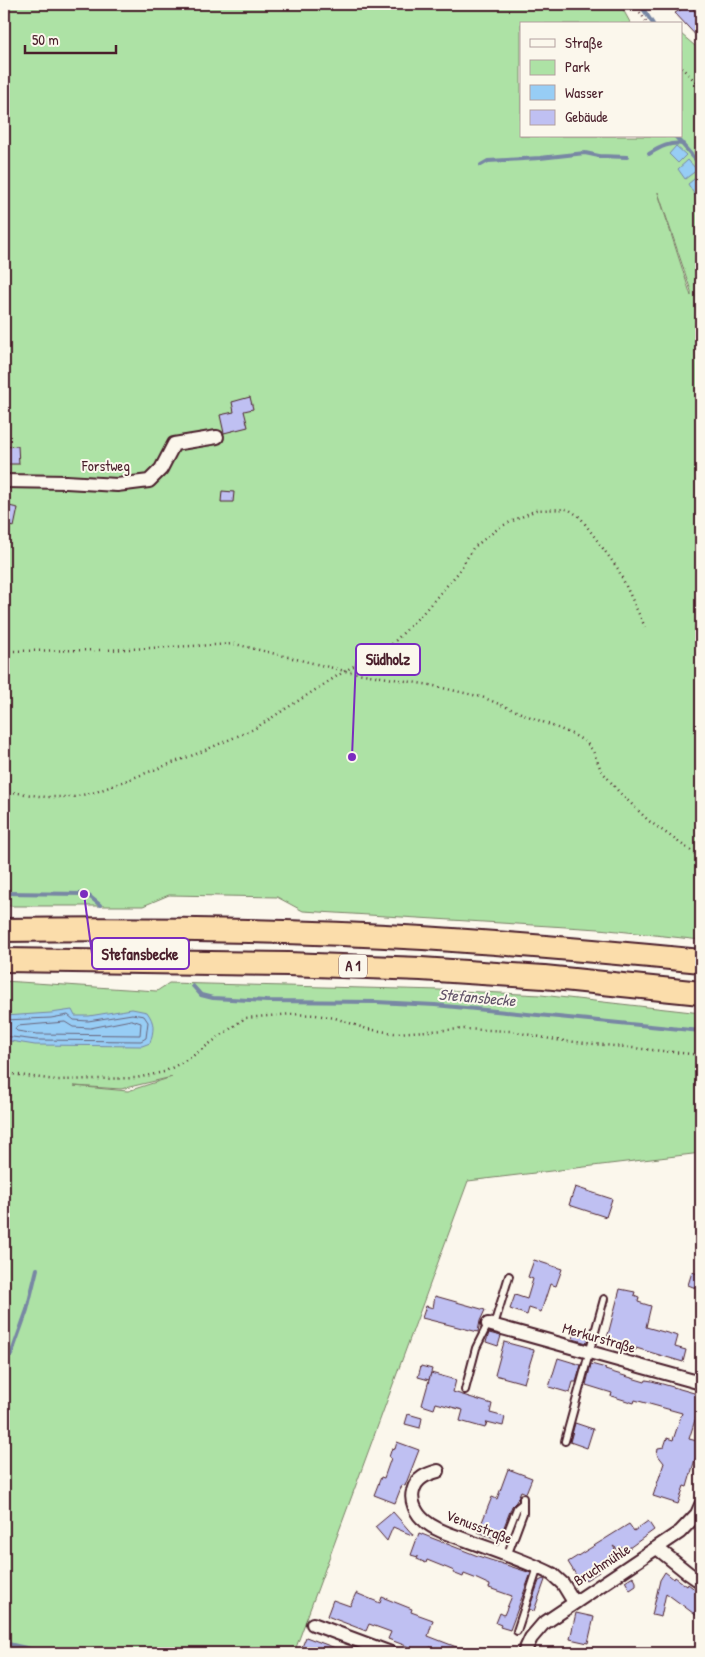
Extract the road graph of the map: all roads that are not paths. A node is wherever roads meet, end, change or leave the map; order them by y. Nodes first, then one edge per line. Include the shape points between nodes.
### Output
1 (217, 437) dead end
2 (4, 481) edge
3 (4, 930) edge
4 (4, 960) edge
5 (701, 961) edge
6 (701, 993) edge
7 (509, 1276) dead end
8 (604, 1299) dead end
9 (491, 1324) junction
10 (589, 1352) junction
11 (701, 1383) edge
12 (465, 1390) dead end
13 (565, 1441) dead end
14 (438, 1471) dead end
15 (520, 1502) dead end
16 (701, 1506) edge
17 (657, 1548) junction
18 (503, 1554) junction
19 (538, 1567) junction
20 (701, 1582) edge
21 (574, 1602) junction
22 (313, 1624) dead end
23 (517, 1631) dead end
24 (391, 1653) edge
25 (524, 1653) edge

1 - 2 street, Forstweg via 174,444 161,469 149,481 116,485
3 - 5 highway, A 1 via 107,928 421,938
4 - 6 highway, A 1 via 421,969 544,977
7 - 9 lane
8 - 10 lane
9 - 10 street, Merkurstraße
9 - 12 lane via 476,1348
10 - 11 street, Merkurstraße
10 - 13 lane
14 - 18 street, Venusstraße via 428,1473 415,1484 412,1499 419,1514 436,1528
15 - 18 lane
16 - 17 street, Bruchmühle via 680,1532
17 - 20 street
17 - 21 street, Bruchmühle
18 - 19 street, Venusstraße
19 - 21 street, Venusstraße via 563,1584
19 - 23 lane
21 - 25 street, Bruchmühle via 537,1629
22 - 24 street

